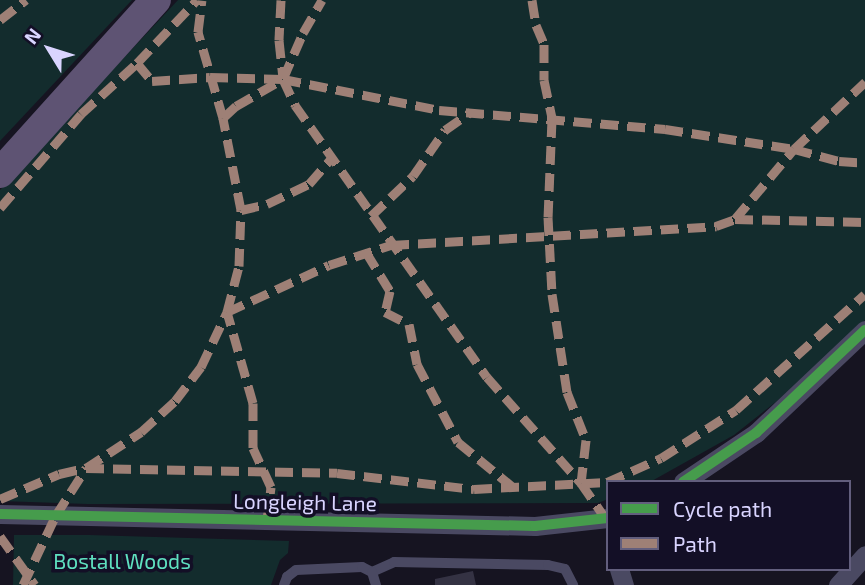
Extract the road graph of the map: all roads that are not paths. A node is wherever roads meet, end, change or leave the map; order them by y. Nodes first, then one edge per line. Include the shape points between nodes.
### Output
1 (156, 0) edge
2 (0, 173) edge
3 (865, 330) edge
4 (686, 480) edge
5 (0, 514) edge
6 (606, 522) edge
7 (865, 555) edge
8 (851, 571) edge
9 (851, 571) edge
10 (372, 572) junction
11 (284, 585) edge
12 (376, 585) edge
13 (573, 585) edge
14 (838, 585) edge

1 - 2 main road
3 - 4 street via 756,433
5 - 6 street, Longleigh Lane via 535,526
7 - 9 street
8 - 14 street
10 - 11 lane via 362,567 296,570
10 - 12 lane
10 - 13 lane via 394,562 548,565 565,569

